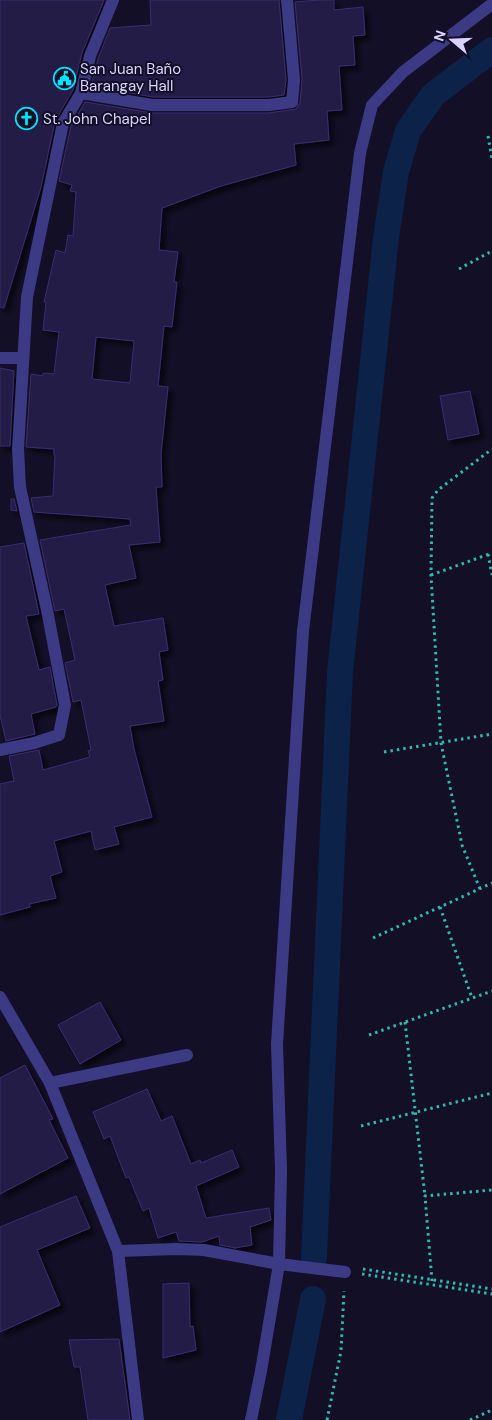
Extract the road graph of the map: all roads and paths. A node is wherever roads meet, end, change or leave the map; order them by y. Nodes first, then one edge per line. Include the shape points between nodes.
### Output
1 (113, 0) edge
2 (287, 0) edge
3 (492, 4) edge
4 (81, 93) junction
5 (488, 136) dead end
6 (492, 159) edge
7 (492, 251) edge
8 (459, 269) dead end
9 (0, 358) edge
10 (22, 358) junction
11 (492, 450) edge
12 (490, 553) edge
13 (492, 574) edge
14 (431, 575) junction
15 (492, 734) edge
16 (440, 743) junction
17 (0, 750) edge
18 (384, 752) dead end
19 (492, 883) edge
20 (480, 889) junction
21 (440, 907) junction
22 (373, 938) dead end
23 (492, 992) edge
24 (0, 997) edge
25 (472, 998) junction
26 (405, 1022) junction
27 (369, 1035) dead end
28 (186, 1055) dead end
29 (50, 1083) junction
30 (492, 1093) edge
31 (416, 1112) junction
32 (361, 1126) dead end
33 (492, 1190) edge
34 (425, 1196) junction
35 (118, 1251) junction
36 (279, 1264) junction
37 (358, 1268) dead end
38 (345, 1272) junction
39 (432, 1281) junction
40 (492, 1289) edge
41 (492, 1294) edge
42 (492, 1410) edge
43 (138, 1420) edge
44 (251, 1420) edge
45 (327, 1420) edge
46 (470, 1420) edge

1 - 4 street via 90,56
2 - 4 street via 294,80 292,102 269,105 152,105
3 - 36 street via 403,72 372,105 360,153 302,641 277,1044 281,1170
4 - 10 street via 63,124 27,297
5 - 6 path
7 - 8 path
9 - 10 street
10 - 17 street via 18,449 20,487 65,705 59,735
11 - 14 path via 432,498
12 - 13 path
12 - 14 path
14 - 16 path
15 - 16 path
16 - 18 path
16 - 20 path via 462,845
19 - 20 path
20 - 21 path
21 - 22 path
21 - 25 path
23 - 25 path
24 - 29 street
25 - 26 path
26 - 27 path
26 - 31 path
28 - 29 street
29 - 35 street
30 - 31 path
31 - 32 path
31 - 34 path
33 - 34 path
34 - 39 path
35 - 36 street via 204,1250
35 - 43 street
36 - 38 street
36 - 44 street
37 - 39 path
38 - 41 path
38 - 45 path via 341,1351
39 - 40 path
42 - 46 path

